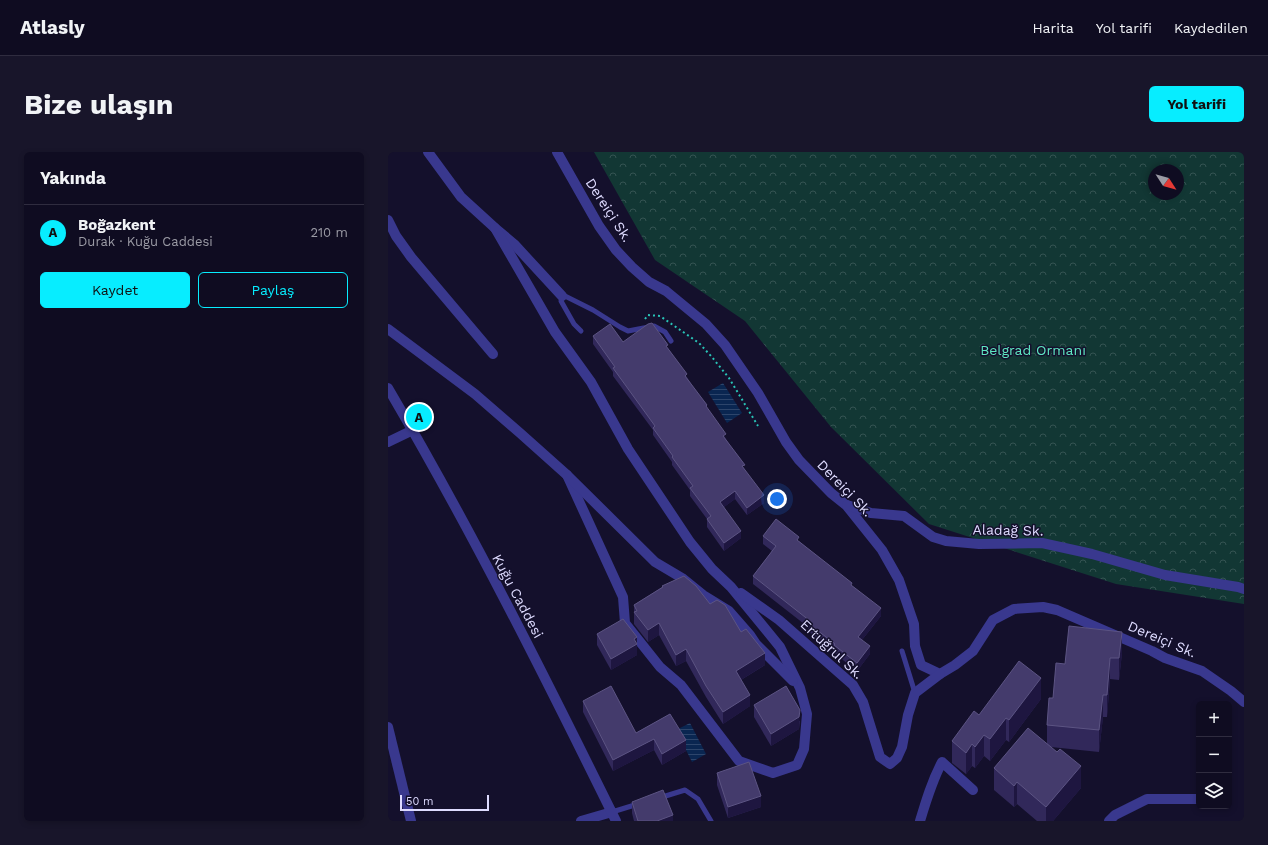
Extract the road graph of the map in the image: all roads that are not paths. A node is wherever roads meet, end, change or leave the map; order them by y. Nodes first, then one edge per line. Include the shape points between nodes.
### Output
1 (428, 152) edge
2 (557, 152) edge
3 (388, 220) edge
4 (495, 228) junction
5 (562, 296) junction
6 (388, 329) edge
7 (580, 331) dead end
8 (671, 341) dead end
9 (493, 354) dead end
10 (388, 388) edge
11 (413, 430) junction
12 (388, 442) edge
13 (567, 475) junction
14 (846, 505) junction
15 (731, 587) junction
16 (1244, 589) edge
17 (902, 651) dead end
18 (940, 674) junction
19 (800, 688) junction
20 (915, 693) junction
21 (1244, 702) edge
22 (388, 727) edge
23 (973, 790) dead end
24 (656, 799) edge
25 (1196, 799) edge
26 (641, 803) edge
27 (614, 817) edge
28 (411, 821) edge
29 (581, 821) edge
30 (711, 821) edge
31 (920, 821) edge
32 (1109, 821) edge

1 - 4 street via 461,197
2 - 14 street, Dereiçi Sk. via 599,226 616,250 649,282 666,291 716,334 758,393 799,460
3 - 9 street via 410,257
4 - 5 street via 514,244
4 - 15 street via 555,332 591,382 628,449 690,542
5 - 7 lane via 560,301
5 - 8 lane via 578,302 628,331 654,326 665,332
6 - 13 street via 475,394
10 - 11 street, Kuğu Caddesi
11 - 12 street
11 - 27 street, Kuğu Caddesi via 510,610
13 - 19 street via 655,562 729,611 756,644
13 - 19 street via 623,597 625,623 660,667 681,685 739,761 773,773 797,765 804,749 807,714
14 - 16 street, Aladağ Sk. via 871,513 904,516 933,537 946,541 979,544 1042,543 1165,575
14 - 18 street, Dereiçi Sk. via 882,550 899,580 914,624 915,646 921,665
15 - 19 street via 780,647
15 - 20 street, Ertuğrul Sk. via 779,620 853,685 863,702 880,758 890,764 897,758 902,747
17 - 20 lane
18 - 20 street
18 - 21 street, Dereiçi Sk. via 973,651 993,620 1014,609 1043,607 1057,610 1165,658 1202,671
22 - 28 street
23 - 31 street via 942,762 929,790
24 - 30 lane via 685,790 698,799
25 - 32 street via 1147,799 1115,815
26 - 27 lane
27 - 29 street

